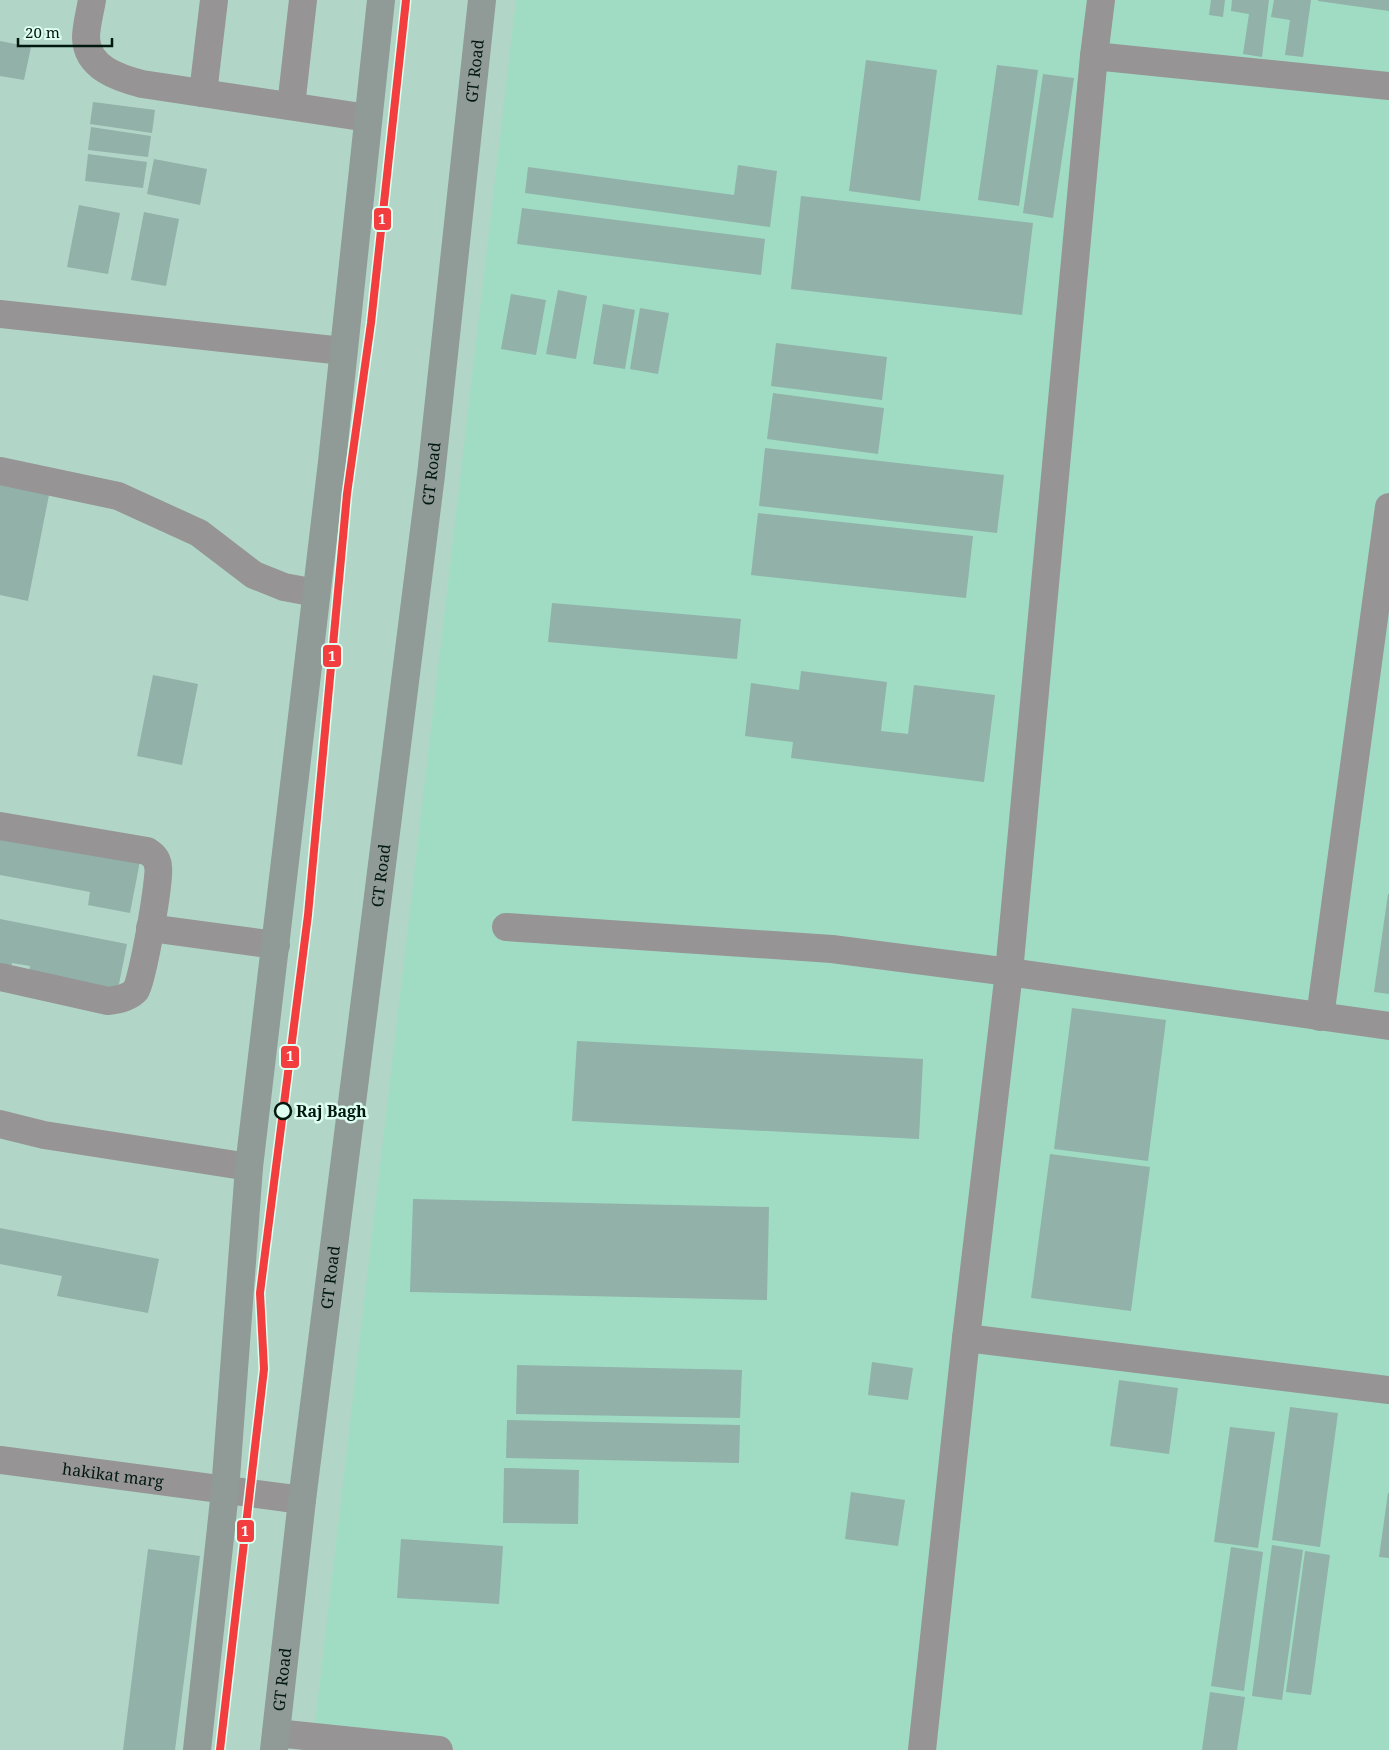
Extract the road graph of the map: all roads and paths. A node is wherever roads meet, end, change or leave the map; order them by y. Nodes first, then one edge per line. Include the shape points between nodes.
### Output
1 (92, 0) edge
2 (214, 0) edge
3 (303, 0) edge
4 (381, 0) edge
5 (482, 0) edge
6 (1102, 0) edge
7 (1094, 56) junction
8 (1389, 86) edge
9 (203, 93) junction
10 (291, 106) junction
11 (368, 118) junction
12 (0, 314) edge
13 (343, 351) junction
14 (0, 471) edge
15 (1389, 507) edge
16 (316, 593) junction
17 (0, 826) edge
18 (506, 926) dead end
19 (150, 928) junction
20 (276, 945) junction
21 (1009, 972) junction
22 (0, 977) edge
23 (1320, 1016) junction
24 (1389, 1026) edge
25 (0, 1124) edge
26 (249, 1168) junction
27 (966, 1338) junction
28 (1389, 1390) edge
29 (0, 1460) edge
30 (225, 1491) junction
31 (302, 1500) junction
32 (275, 1741) edge
33 (197, 1750) edge
34 (439, 1750) edge
35 (922, 1750) edge

1 - 9 street via 86,39 91,56 100,66 119,78
2 - 9 street
3 - 10 street
4 - 11 highway
5 - 31 highway, GT Road via 432,476
6 - 7 street
7 - 8 street
7 - 21 street
9 - 10 street
10 - 11 street
11 - 13 highway
12 - 13 street
13 - 16 highway
14 - 16 street via 118,496 199,533 254,575 284,587
15 - 23 street
16 - 20 highway
17 - 19 street via 147,851 155,857 159,868
18 - 21 street via 832,950
19 - 20 street
19 - 22 street via 136,990 120,1000 108,1001
20 - 26 highway
21 - 23 street
21 - 27 street
23 - 24 street
25 - 26 street
26 - 30 highway
27 - 28 street
27 - 35 street
29 - 30 street, hakikat marg
30 - 31 street, hakikat marg
30 - 33 highway
31 - 32 highway, GT Road
32 - 34 street

